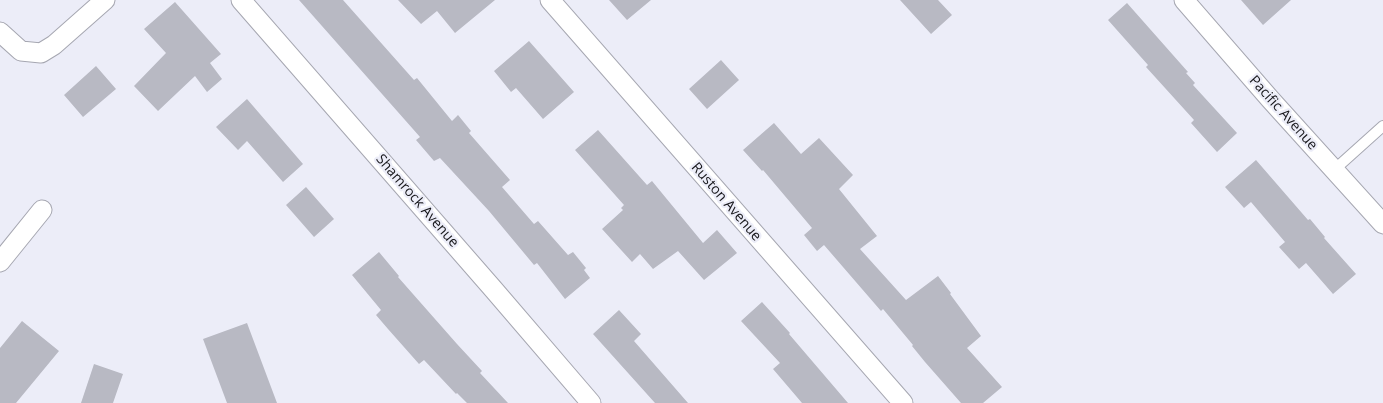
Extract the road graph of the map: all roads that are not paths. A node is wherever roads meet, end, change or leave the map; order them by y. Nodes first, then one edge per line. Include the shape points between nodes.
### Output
1 (105, 0) edge
2 (241, 0) edge
3 (550, 0) edge
4 (1184, 0) edge
5 (0, 32) edge
6 (1383, 126) edge
7 (1334, 170) junction
8 (42, 210) dead end
9 (1383, 224) edge
10 (0, 262) edge
11 (591, 403) edge
12 (903, 403) edge

1 - 5 street via 45,52 21,51
2 - 11 street, Shamrock Avenue
3 - 12 street, Ruston Avenue
4 - 7 street, Pacific Avenue
6 - 7 lane
7 - 9 street, Pacific Avenue
8 - 10 street

